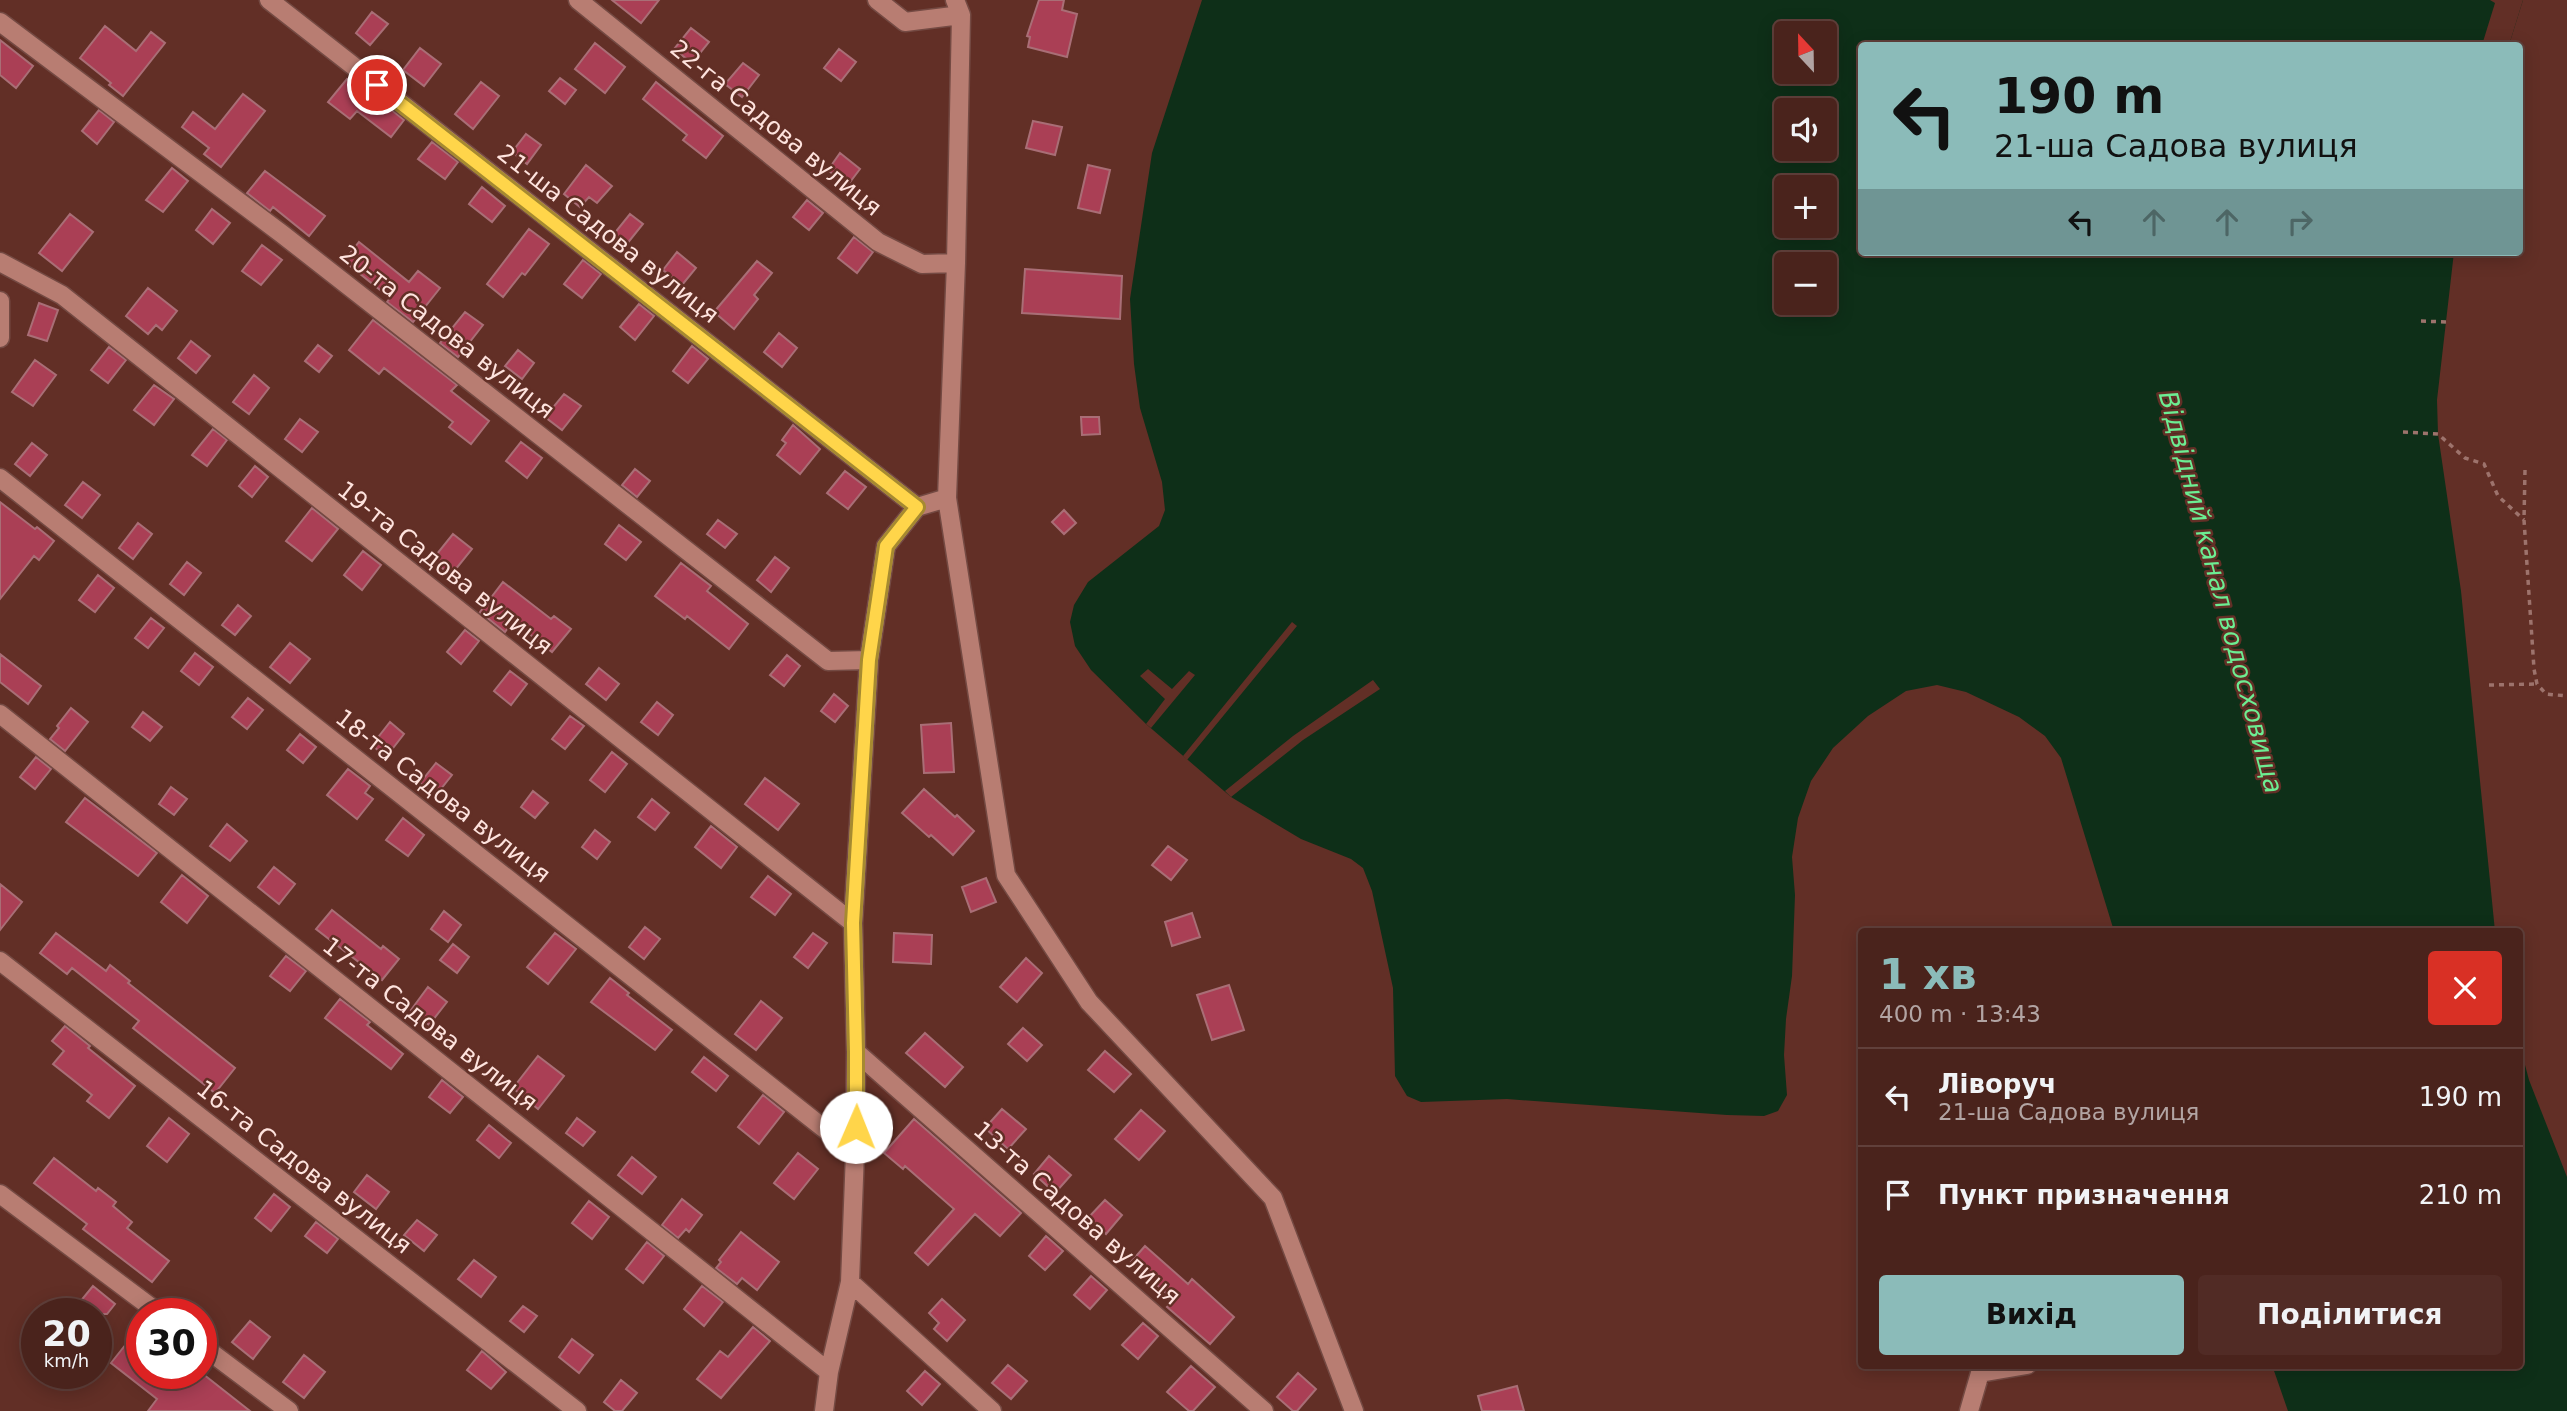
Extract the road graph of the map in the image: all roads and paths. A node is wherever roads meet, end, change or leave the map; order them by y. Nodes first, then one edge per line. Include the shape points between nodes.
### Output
1 (269, 0) edge
2 (578, 0) edge
3 (877, 0) edge
4 (958, 8) edge
5 (0, 22) edge
6 (0, 262) edge
7 (956, 263) junction
8 (0, 301) edge
9 (2421, 321) dead end
10 (2446, 322) dead end
11 (0, 338) edge
12 (2403, 432) dead end
13 (2525, 470) dead end
14 (0, 478) edge
15 (947, 498) junction
16 (917, 507) junction
17 (2524, 520) junction
18 (869, 660) junction
19 (2537, 684) junction
20 (2489, 685) dead end
21 (2567, 696) edge
22 (0, 714) edge
23 (853, 923) junction
24 (0, 961) edge
25 (856, 1052) junction
26 (855, 1153) junction
27 (0, 1194) edge
28 (850, 1282) junction
29 (139, 1298) edge
30 (217, 1357) edge
31 (2004, 1369) edge
32 (829, 1372) junction
33 (289, 1411) edge
34 (577, 1411) edge
35 (824, 1411) edge
36 (992, 1411) edge
37 (1264, 1411) edge
38 (1353, 1411) edge
39 (1969, 1411) edge

1 - 16 street, 21-ша Садова вулиця
2 - 7 street, 22-га Садова вулиця via 878,242 922,264
3 - 4 street via 905,22
4 - 7 street
5 - 18 street, 20-та Садова вулиця via 282,234 828,661
6 - 23 street, 19-та Садова вулиця via 62,295
7 - 15 street
8 - 11 street
9 - 10 path
12 - 17 path via 2438,434 2465,458 2484,464 2498,496
13 - 17 path
14 - 26 street, 18-та Садова вулиця
15 - 16 street
15 - 38 street via 1006,876 1089,1002 1273,1198
16 - 18 street via 886,546
17 - 19 path
18 - 23 street
19 - 20 path
19 - 21 path via 2546,694
22 - 32 street, 17-та Садова вулиця
23 - 25 street
24 - 34 street, 16-та Садова вулиця
25 - 26 street
25 - 37 street, 13-та Садова вулиця
26 - 28 street
27 - 29 street
28 - 32 street
28 - 36 street
30 - 33 street
31 - 39 street via 1980,1373
32 - 35 street

